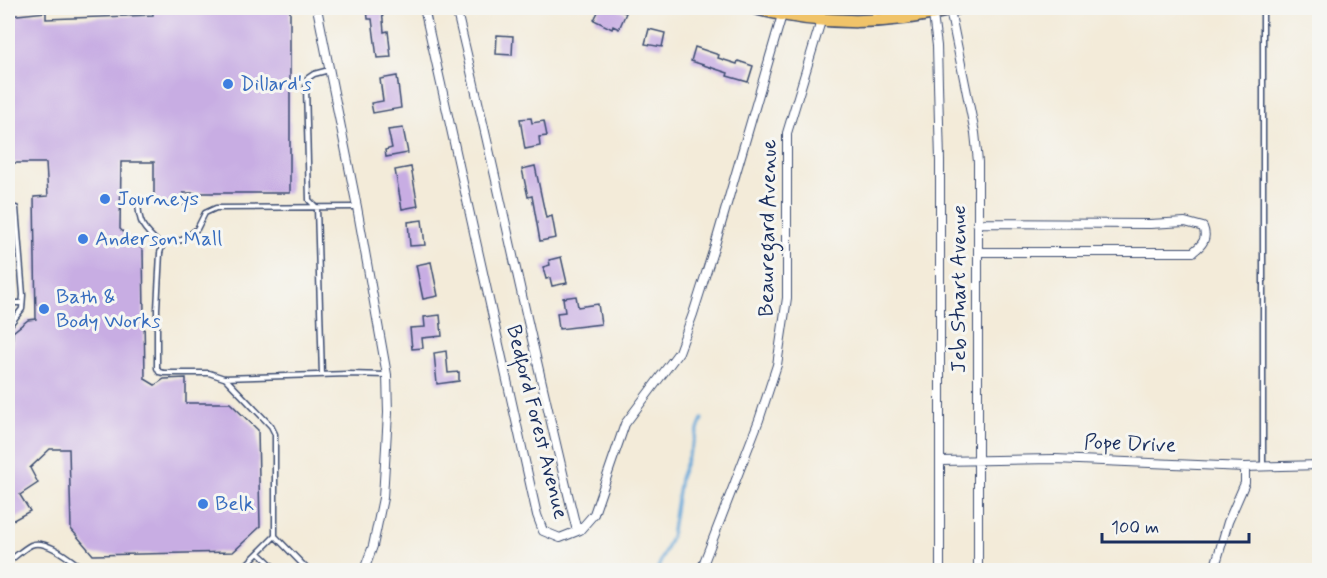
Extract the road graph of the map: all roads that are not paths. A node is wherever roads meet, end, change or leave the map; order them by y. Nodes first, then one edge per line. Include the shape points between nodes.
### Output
1 (317, 8) edge
2 (424, 8) edge
3 (456, 8) edge
4 (755, 8) edge
5 (874, 8) edge
6 (1263, 8) edge
7 (954, 9) edge
8 (935, 12) edge
9 (782, 15) junction
10 (821, 21) junction
11 (875, 22) junction
12 (329, 70) junction
13 (138, 198) dead end
14 (357, 207) junction
15 (8, 208) edge
16 (316, 208) junction
17 (977, 223) junction
18 (162, 246) junction
19 (978, 252) junction
20 (8, 303) edge
21 (22, 303) junction
22 (8, 327) edge
23 (322, 375) junction
24 (387, 375) junction
25 (224, 378) junction
26 (940, 461) junction
27 (976, 461) junction
28 (1320, 465) edge
29 (1263, 466) junction
30 (1245, 467) junction
31 (578, 531) junction
32 (275, 536) junction
33 (259, 553) junction
34 (8, 562) edge
35 (85, 570) edge
36 (243, 570) edge
37 (277, 570) edge
38 (308, 570) edge
39 (364, 570) edge
40 (701, 570) edge
41 (940, 570) edge
42 (978, 570) edge
43 (1214, 570) edge

1 - 12 street
2 - 31 street, Bedford Forest Avenue via 537,515 543,531 560,538
3 - 31 street, Bedford Forest Avenue
4 - 9 main road
5 - 11 lane
6 - 29 lane
7 - 8 main road
7 - 17 street, Jeb Stuart Avenue via 975,133
8 - 11 main road
8 - 26 street, Jeb Stuart Avenue via 940,161
9 - 10 main road
9 - 31 street, Beauregard Avenue via 715,245 679,352 625,424 594,514
10 - 11 main road
10 - 40 street, Beauregard Avenue via 787,133 787,298 780,348 759,420
12 - 14 street
12 - 16 lane via 308,78 306,87 309,200
13 - 18 lane via 142,226
14 - 16 lane
14 - 24 street
15 - 21 lane via 16,208
16 - 18 lane via 216,208 205,213 197,229 182,240
16 - 23 lane
17 - 19 street, Jeb Stuart Avenue
17 - 19 street via 1185,222 1203,227 1205,232 1202,245 1193,252
18 - 25 lane via 157,368 164,373 209,373
19 - 27 street, Jeb Stuart Avenue
20 - 21 lane
21 - 22 lane
23 - 24 lane
23 - 25 lane
24 - 39 street via 383,498
25 - 32 lane via 275,434
26 - 27 street, Pope Drive
26 - 41 street, Jeb Stuart Avenue
27 - 30 street, Pope Drive via 1055,459
27 - 42 street, Jeb Stuart Avenue
28 - 29 street, Pope Drive
29 - 30 street, Pope Drive
30 - 43 street via 1245,483
32 - 33 lane
32 - 38 lane
33 - 36 lane
33 - 37 lane
34 - 35 lane via 32,544 41,544 63,553

